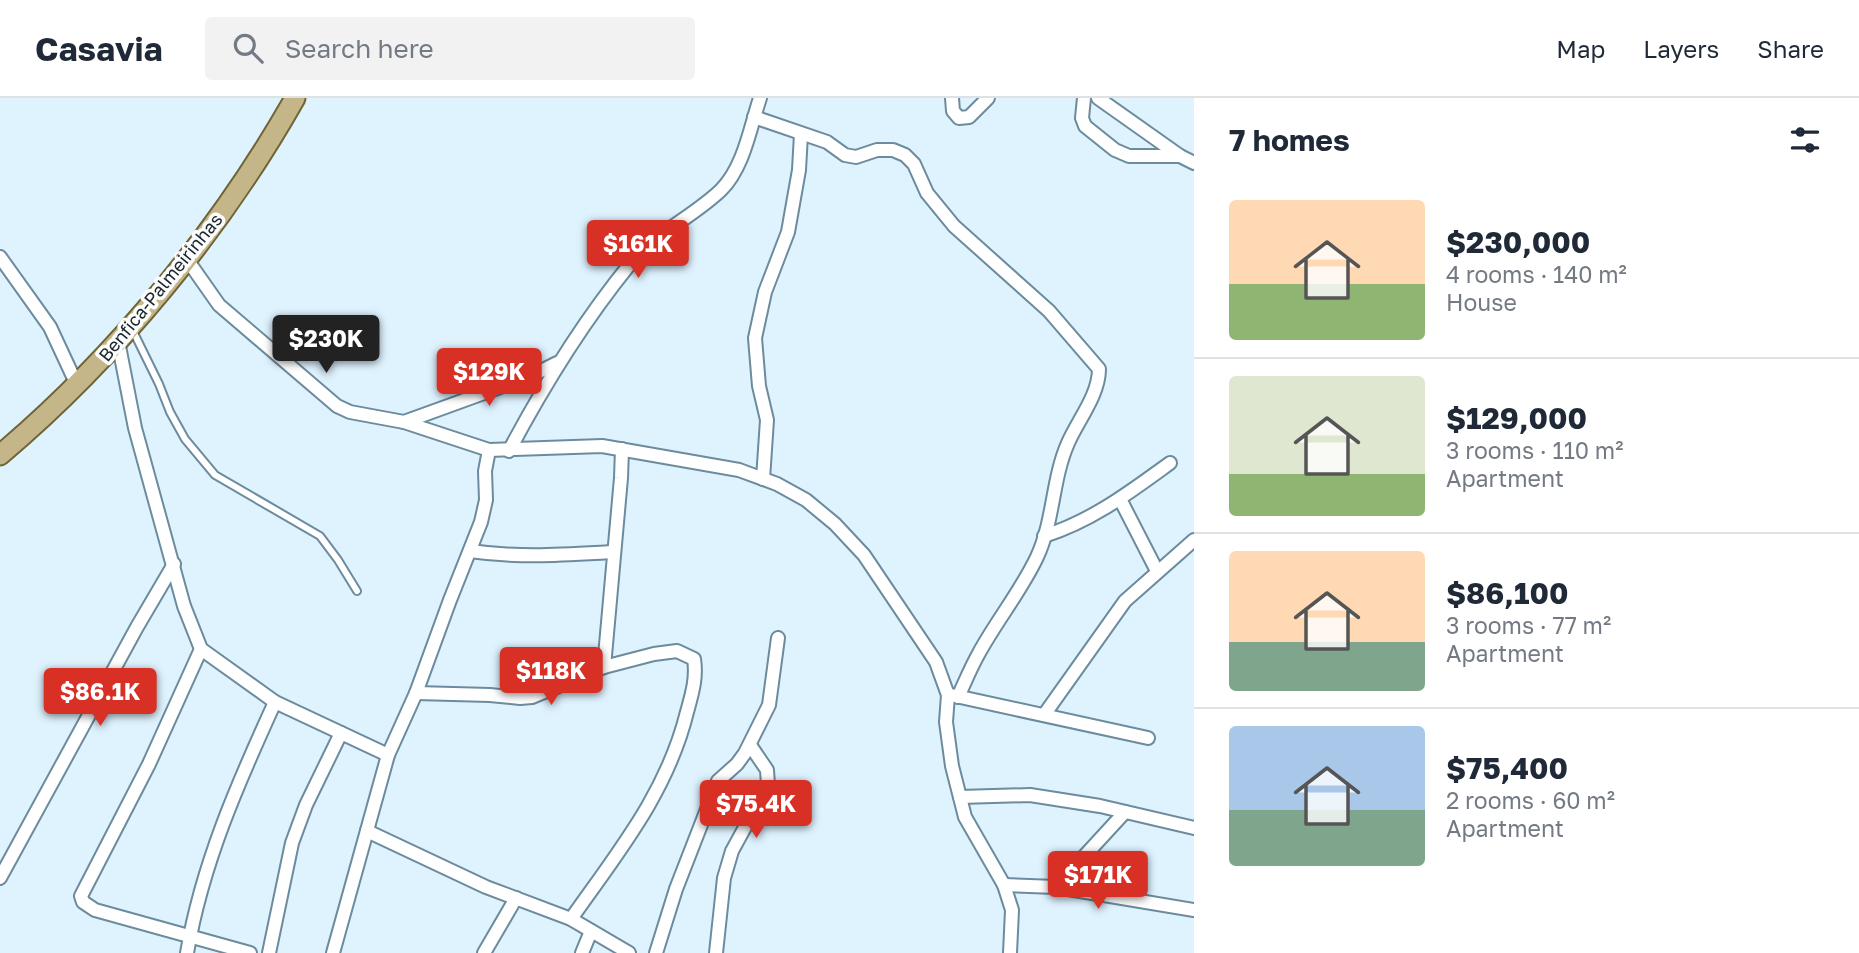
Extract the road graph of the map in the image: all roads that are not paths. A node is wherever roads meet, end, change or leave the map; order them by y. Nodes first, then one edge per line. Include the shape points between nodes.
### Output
1 (295, 98) edge
2 (760, 98) edge
3 (952, 98) edge
4 (988, 98) edge
5 (1084, 98) edge
6 (1098, 98) edge
7 (754, 117) junction
8 (801, 134) junction
9 (1180, 156) junction
10 (1194, 163) edge
11 (0, 257) edge
12 (186, 258) junction
13 (124, 333) junction
14 (558, 362) junction
15 (77, 385) junction
16 (404, 422) junction
17 (622, 449) junction
18 (489, 450) junction
19 (509, 451) junction
20 (0, 455) edge
21 (1170, 463) dead end
22 (763, 479) junction
23 (1120, 499) junction
24 (1044, 536) junction
25 (1194, 540) edge
26 (470, 551) junction
27 (614, 552) junction
28 (174, 564) junction
29 (1157, 571) junction
30 (357, 591) dead end
31 (778, 638) dead end
32 (201, 649) junction
33 (604, 667) junction
34 (416, 693) junction
35 (953, 696) junction
36 (275, 702) junction
37 (1044, 715) junction
38 (341, 733) junction
39 (1148, 738) dead end
40 (750, 746) junction
41 (388, 755) junction
42 (960, 797) junction
43 (1125, 812) junction
44 (1194, 828) edge
45 (367, 831) junction
46 (0, 877) edge
47 (1004, 885) junction
48 (1056, 887) junction
49 (516, 898) junction
50 (1194, 910) edge
51 (571, 919) junction
52 (591, 931) junction
53 (190, 934) junction
54 (187, 953) edge
55 (250, 953) edge
56 (269, 953) edge
57 (333, 953) edge
58 (484, 953) edge
59 (582, 953) edge
60 (629, 953) edge
61 (656, 953) edge
62 (716, 953) edge
63 (1010, 953) edge

1 - 12 main road, Benfica-Palmeirinhas
2 - 7 street
3 - 4 street via 959,118 969,117
5 - 9 street via 1086,126 1115,150 1129,156
6 - 9 street
7 - 8 street
7 - 14 street via 737,167 722,189 632,261
8 - 22 street via 788,232 765,292 755,338 767,420
8 - 24 street via 827,142 845,155 856,157 877,150 905,155 954,226 1049,311 1099,369 1098,381 1059,465
9 - 10 street
11 - 15 street via 50,327
12 - 13 main road, Benfica-Palmeirinhas
12 - 16 street via 219,305 337,406
13 - 15 main road, Benfica-Palmeirinhas
13 - 28 street via 135,428
13 - 30 lane via 159,384 185,439 215,475 320,536
14 - 16 street
14 - 19 street
15 - 20 main road, Benfica-Palmeirinhas
16 - 18 street
17 - 19 street via 580,446
17 - 22 street via 739,470
17 - 27 street
18 - 19 street
18 - 26 street via 484,511
21 - 23 street
22 - 35 street via 806,500 864,555 936,662
23 - 24 street via 1081,523
23 - 29 street
24 - 35 street via 1011,605
25 - 29 street
26 - 27 street via 540,557
26 - 34 street
27 - 33 street
28 - 32 street
28 - 46 street
29 - 37 street via 1125,601
31 - 40 street via 769,705
32 - 36 street
32 - 53 street via 81,896 95,910
33 - 34 street via 532,697
33 - 51 street via 677,651 694,659 697,674 666,776
34 - 41 street
35 - 37 street
35 - 42 street via 946,722
36 - 38 street
36 - 53 street via 208,861
37 - 39 street
38 - 41 street
38 - 56 street via 292,843
40 - 61 street via 718,781
40 - 62 street via 767,770 768,785 732,850 724,878
41 - 45 street
42 - 43 street via 1030,795
42 - 47 street via 965,817
43 - 44 street
43 - 48 street
45 - 49 street
45 - 57 street
47 - 48 street
47 - 63 street via 1012,910
48 - 50 street
49 - 51 street
49 - 58 street
51 - 52 street
52 - 59 street
52 - 60 street
53 - 54 street
53 - 55 street

